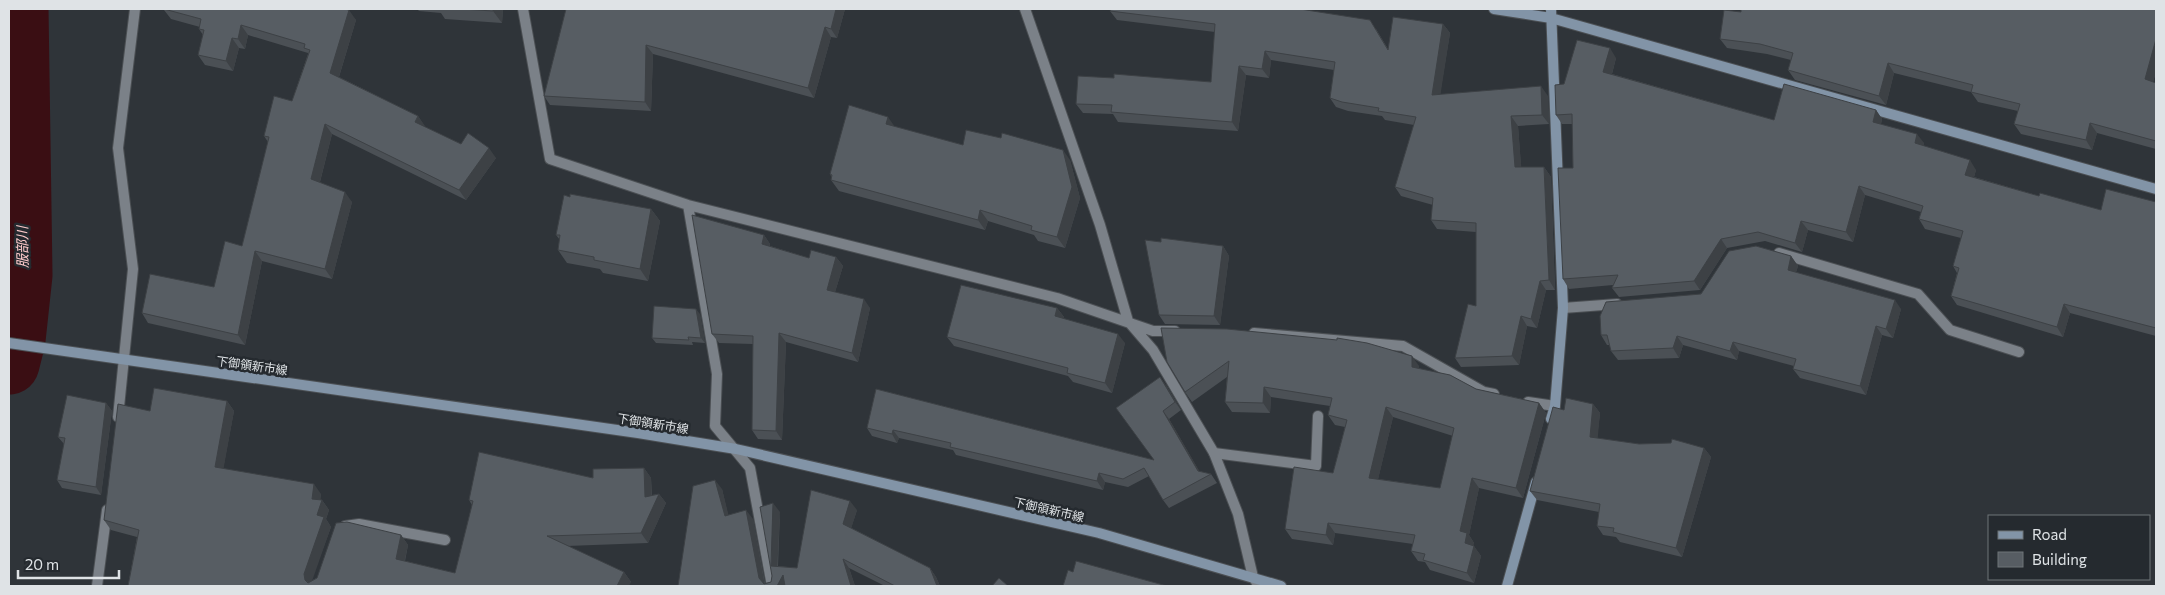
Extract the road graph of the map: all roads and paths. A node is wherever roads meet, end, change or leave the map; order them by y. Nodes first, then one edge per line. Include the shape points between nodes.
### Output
1 (135, 9) edge
2 (523, 9) edge
3 (1025, 9) edge
4 (1494, 9) edge
5 (1551, 13) edge
6 (2156, 189) edge
7 (688, 205) junction
8 (1772, 251) edge
9 (1629, 303) edge
10 (1563, 308) junction
11 (1128, 321) junction
12 (1183, 332) edge
13 (1242, 333) edge
14 (9, 343) edge
15 (2019, 352) dead end
16 (125, 360) junction
17 (1555, 406) junction
18 (1318, 416) dead end
19 (117, 428) edge
20 (1548, 434) edge
21 (736, 449) junction
22 (1214, 453) junction
23 (1539, 471) edge
24 (108, 498) edge
25 (335, 535) edge
26 (445, 540) dead end
27 (1256, 582) edge
28 (97, 586) edge
29 (772, 586) edge
30 (1281, 586) edge
31 (1507, 586) edge

1 - 16 street via 118,148 133,269
2 - 7 street via 550,159
3 - 11 street via 1100,224
4 - 5 main road
5 - 6 main road
5 - 10 main road
7 - 11 street via 1057,298
7 - 21 street via 717,374 715,426
8 - 15 street via 1918,294 1950,330
9 - 10 street
10 - 17 main road
11 - 12 street via 1154,331
11 - 22 street via 1153,350
13 - 17 street via 1403,346 1484,392
14 - 16 main road, 下御領新市線
16 - 19 street
16 - 21 main road, 下御領新市線
17 - 20 main road
18 - 22 street via 1316,466
21 - 27 main road, 下御領新市線 via 1099,533
21 - 29 street via 750,468
22 - 27 street via 1238,514
23 - 31 main road
24 - 28 street
25 - 26 street via 338,527 359,524
27 - 30 main road, 下御領新市線

